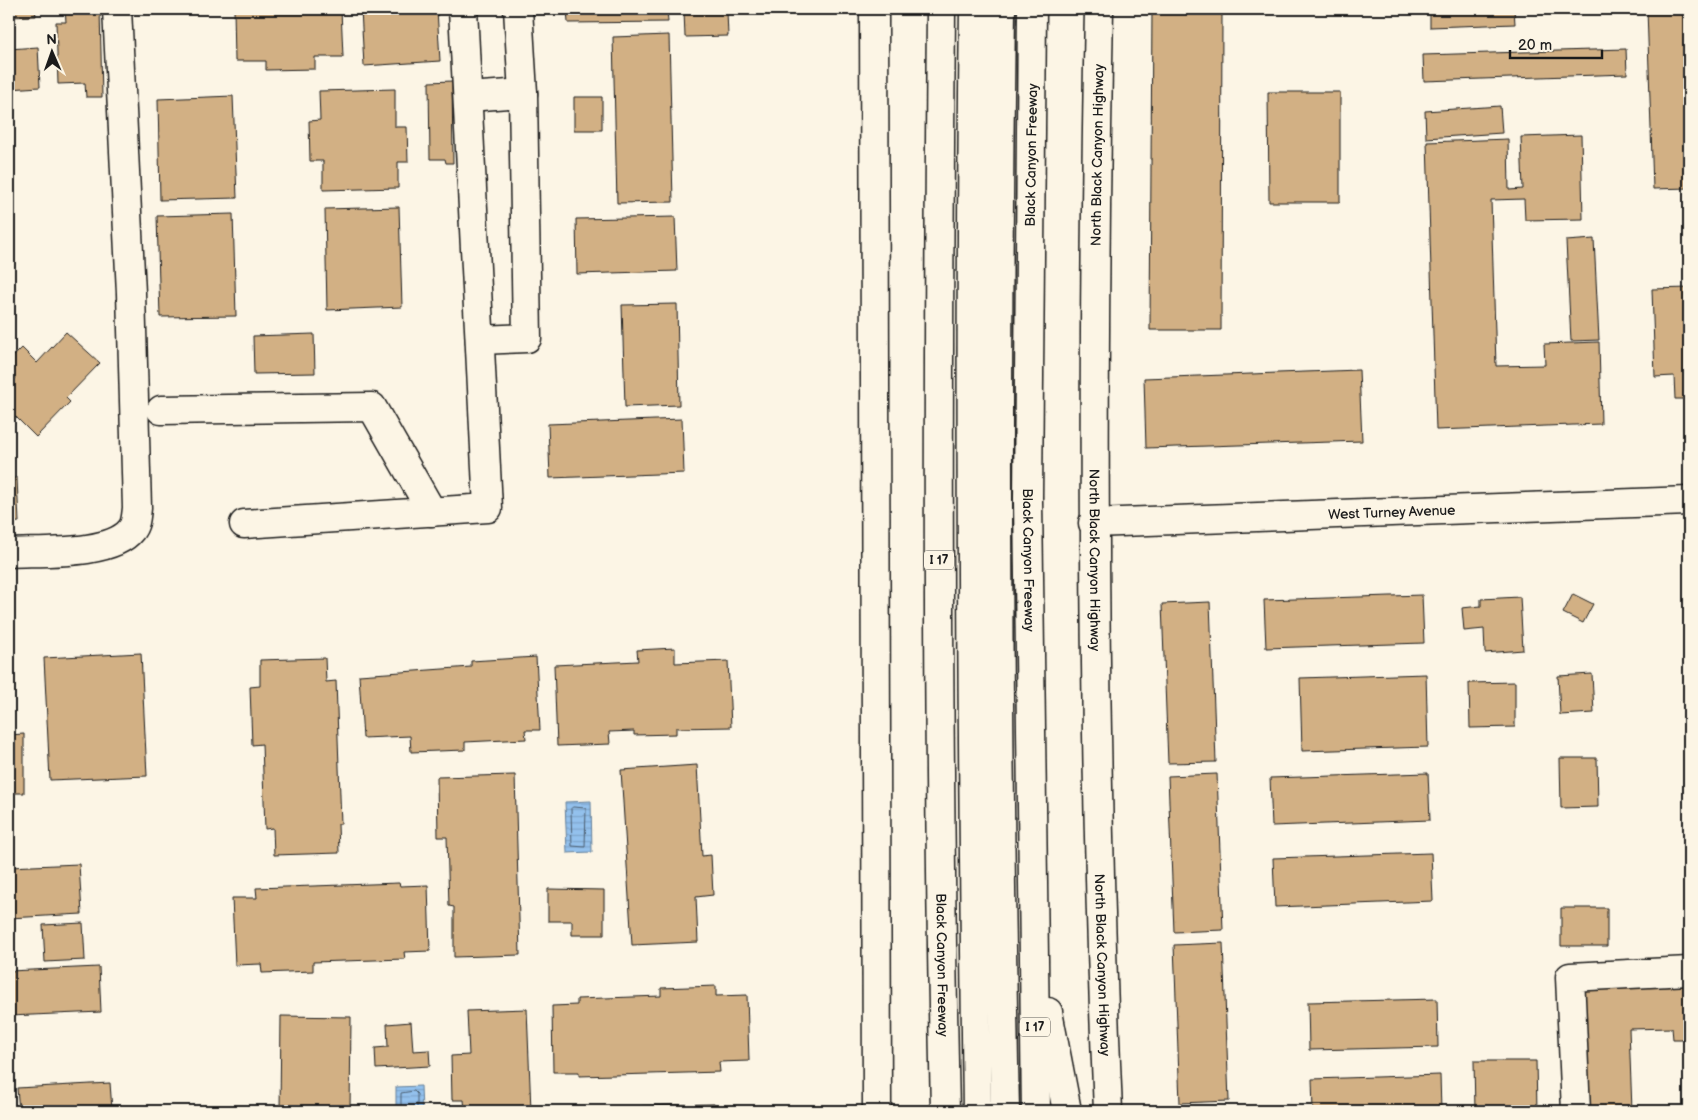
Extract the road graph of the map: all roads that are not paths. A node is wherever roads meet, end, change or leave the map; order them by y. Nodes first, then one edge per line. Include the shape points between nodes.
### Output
1 (118, 9) edge
2 (464, 9) edge
3 (518, 9) edge
4 (874, 9) edge
5 (940, 9) edge
6 (974, 9) edge
7 (1001, 9) edge
8 (1032, 9) edge
9 (1099, 9) edge
10 (523, 93) junction
11 (468, 97) junction
12 (480, 340) junction
13 (161, 410) dead end
14 (1689, 501) edge
15 (432, 512) junction
16 (1093, 523) junction
17 (244, 524) dead end
18 (9, 553) edge
19 (1034, 942) junction
20 (1689, 971) edge
21 (877, 1111) edge
22 (945, 1111) edge
23 (977, 1111) edge
24 (1005, 1111) edge
25 (1036, 1111) edge
26 (1067, 1111) edge
27 (1108, 1111) edge
28 (1576, 1111) edge

1 - 18 main road via 130,293 135,523 130,531 115,541 90,548
2 - 11 main road
3 - 10 main road
4 - 21 main road
5 - 22 main road, Black Canyon Freeway / I 17 via 940,874
6 - 23 main road via 970,278 971,667
7 - 24 main road via 996,324
8 - 19 main road, Black Canyon Freeway / I 17 via 1028,510
9 - 16 main road, North Black Canyon Highway
10 - 11 main road
10 - 12 main road via 527,338
11 - 12 main road
12 - 15 main road via 488,508
13 - 15 main road via 372,407
14 - 16 main road, West Turney Avenue
15 - 17 main road
16 - 27 main road, North Black Canyon Highway via 1101,939
19 - 25 main road, Black Canyon Freeway / I 17
19 - 26 main road
20 - 28 main road via 1570,977

